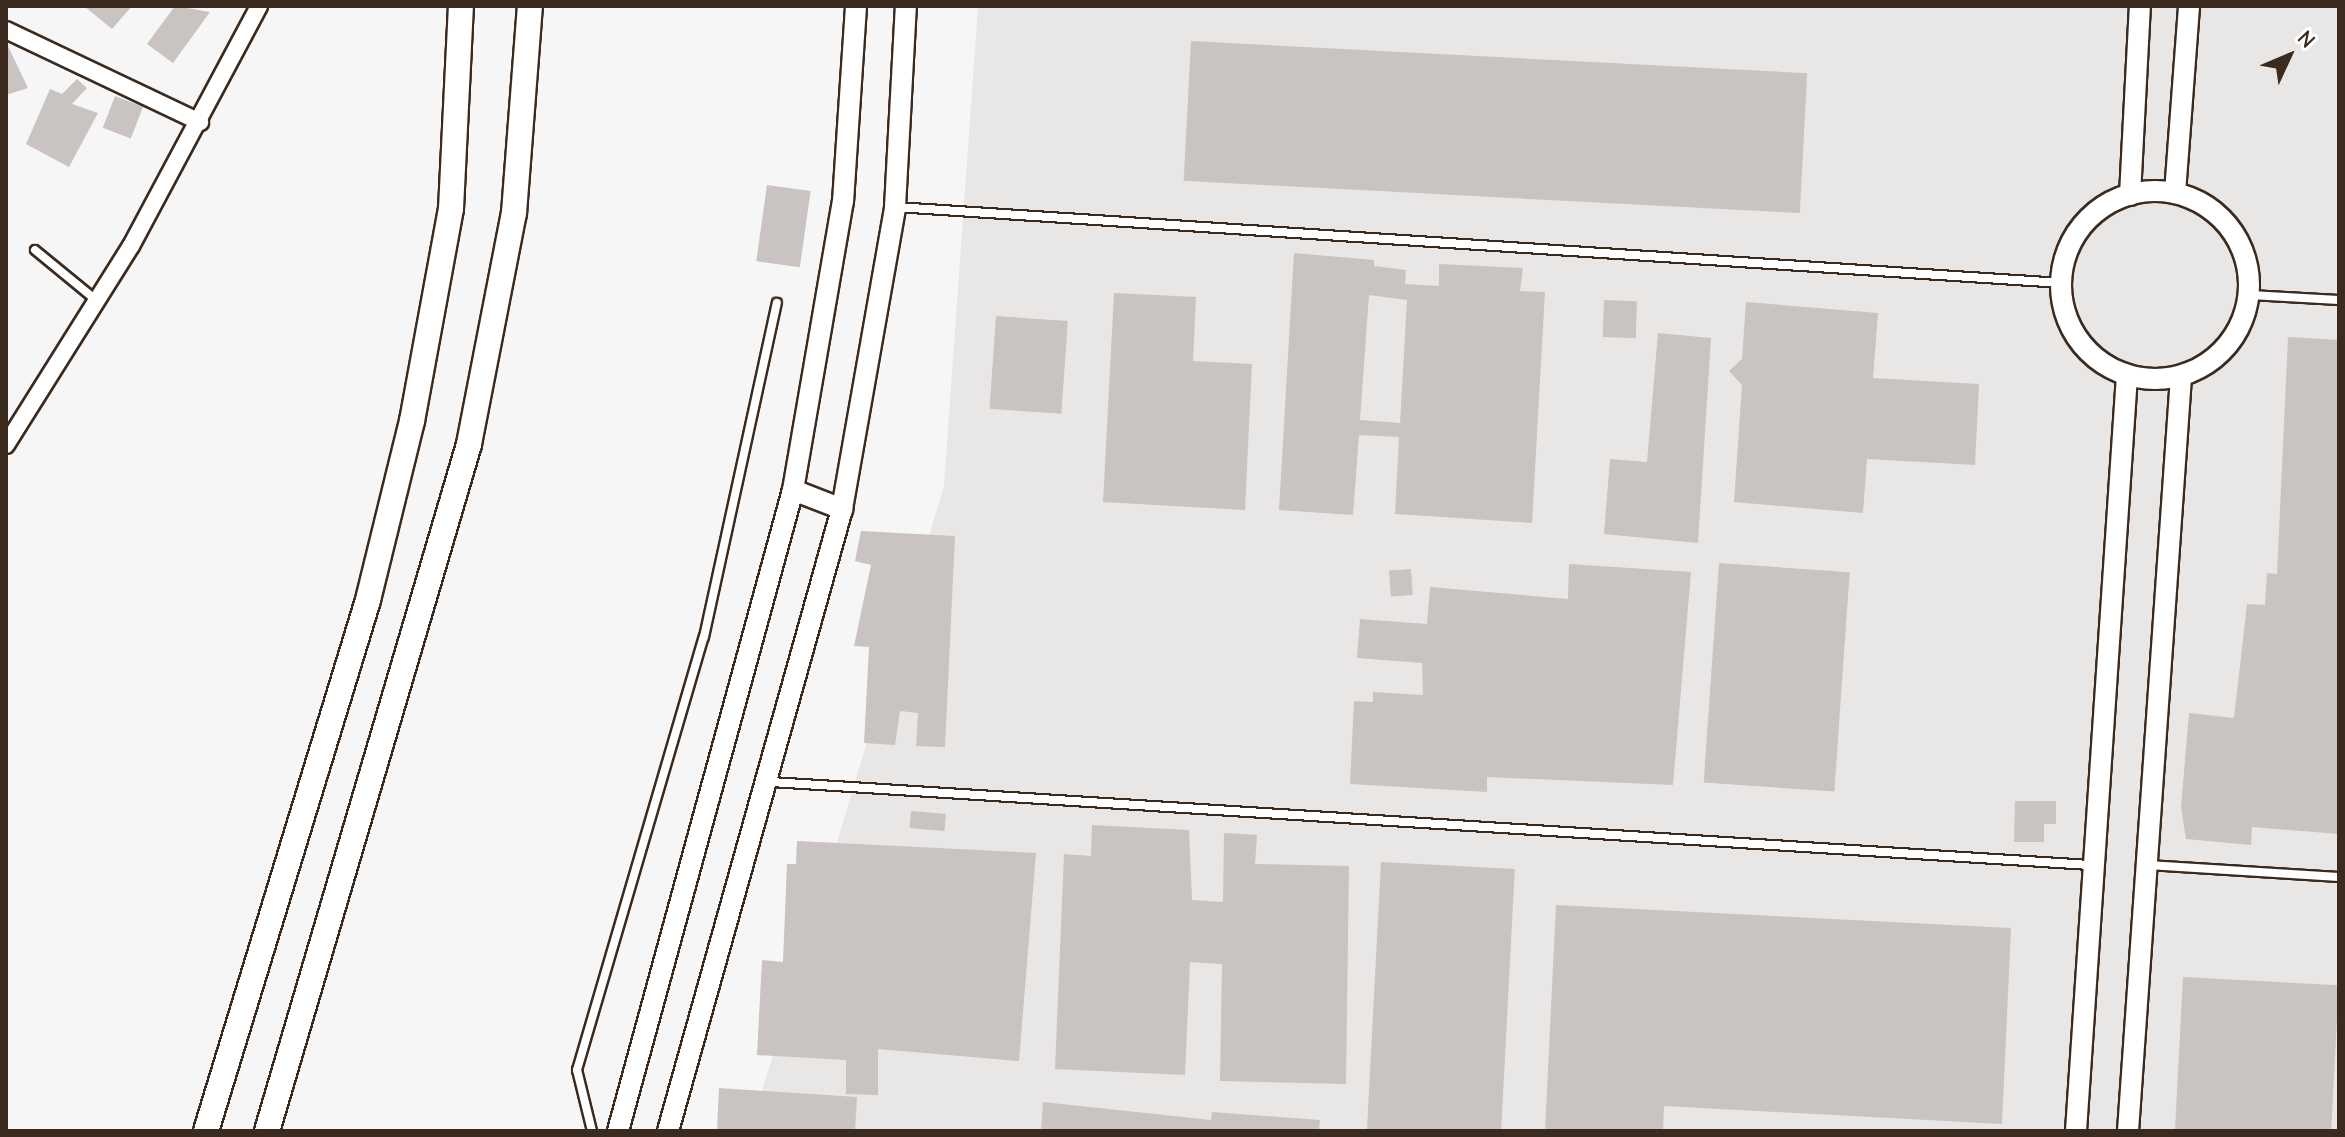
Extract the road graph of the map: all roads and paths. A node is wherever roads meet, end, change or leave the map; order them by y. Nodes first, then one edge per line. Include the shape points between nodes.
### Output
1 (259, 6) edge
2 (461, 6) edge
3 (530, 6) edge
4 (856, 6) edge
5 (906, 6) edge
6 (2140, 6) edge
7 (2189, 6) edge
8 (6, 30) edge
9 (200, 122) junction
10 (2175, 193) junction
11 (2130, 195) junction
12 (895, 207) junction
13 (35, 250) dead end
14 (2061, 283) junction
15 (2250, 295) junction
16 (96, 300) junction
17 (2339, 300) edge
18 (777, 303) dead end
19 (2127, 375) junction
20 (2181, 376) junction
21 (6, 445) edge
22 (793, 490) junction
23 (842, 509) junction
24 (771, 782) junction
25 (2142, 864) junction
26 (2091, 865) junction
27 (2339, 877) edge
28 (206, 1131) edge
29 (267, 1131) edge
30 (592, 1131) edge
31 (618, 1131) edge
32 (668, 1131) edge
33 (2076, 1131) edge
34 (2128, 1131) edge

1 - 9 street
2 - 28 main road via 451,209 412,421 368,600
3 - 29 main road via 514,213 469,444
4 - 22 street via 843,202
5 - 12 street
6 - 11 street
7 - 10 street
8 - 9 street
9 - 16 street
10 - 11 street
10 - 15 street via 2215,212 2236,235
11 - 14 street via 2093,213 2076,233
12 - 14 lane
12 - 23 street
13 - 16 lane
14 - 19 street via 2078,340
15 - 17 lane
15 - 20 street via 2227,346
16 - 21 street
18 - 30 lane via 704,637 577,1070
19 - 20 street
19 - 26 street
20 - 25 street
22 - 23 street
22 - 31 street
23 - 24 street
24 - 26 lane
24 - 32 street
25 - 27 lane
25 - 34 street
26 - 33 street

